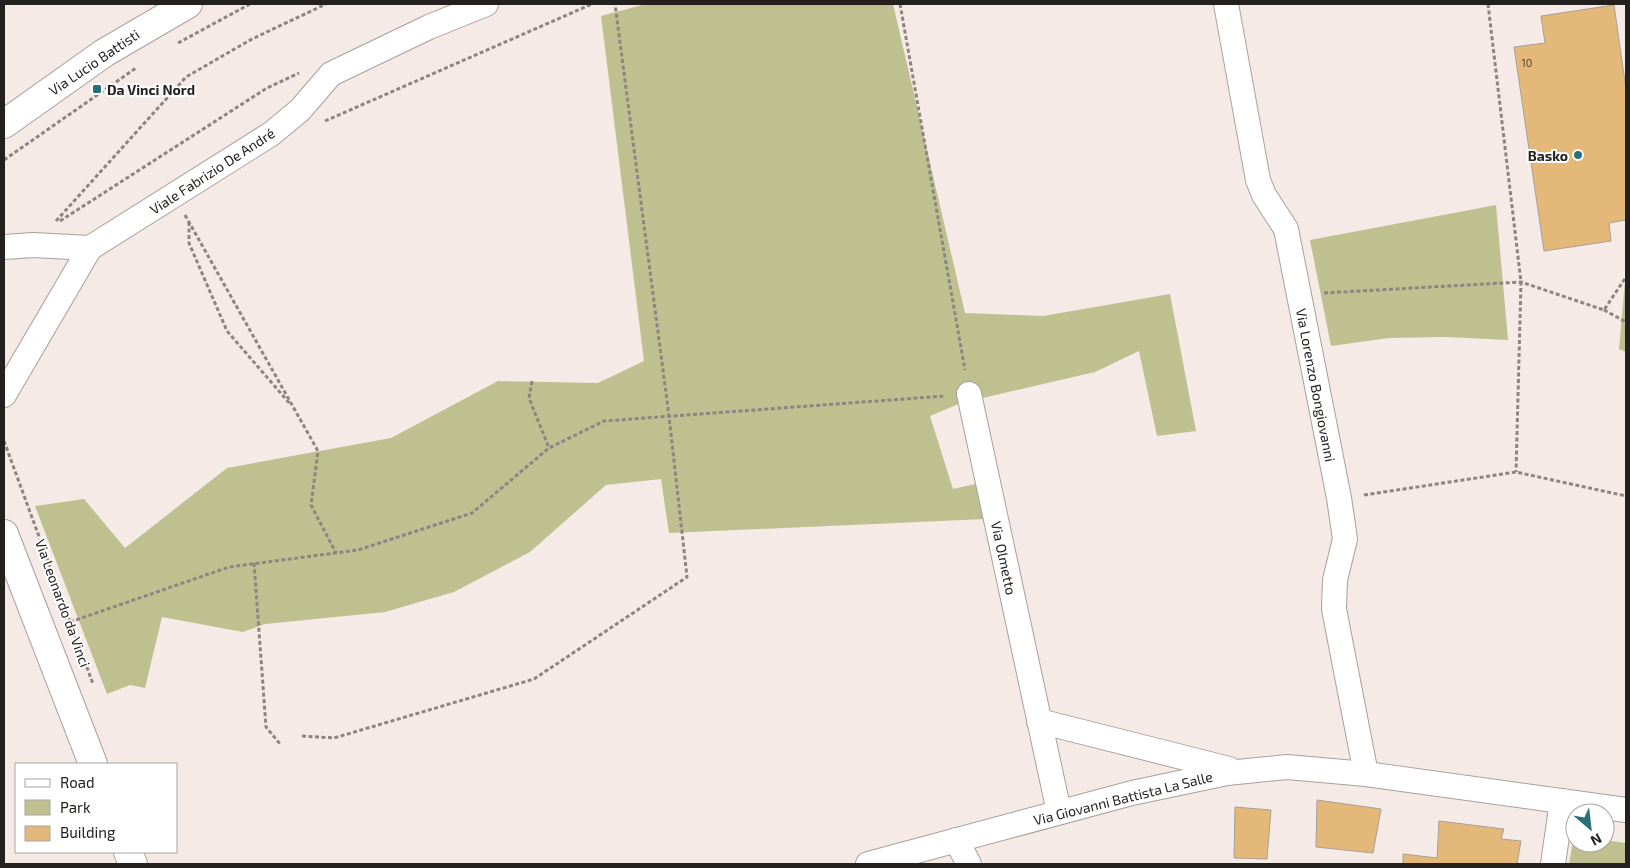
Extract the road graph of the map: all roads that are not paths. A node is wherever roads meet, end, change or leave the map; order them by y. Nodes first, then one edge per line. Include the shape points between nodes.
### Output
1 (188, 4) edge
2 (486, 4) edge
3 (1226, 4) edge
4 (4, 124) edge
5 (4, 247) edge
6 (90, 248) junction
7 (970, 394) road end
8 (4, 395) edge
9 (4, 534) edge
10 (1040, 721) junction
11 (94, 763) edge
12 (1238, 772) junction
13 (1366, 774) junction
14 (1562, 801) junction
15 (1626, 810) edge
16 (1059, 812) junction
17 (956, 840) junction
18 (868, 864) edge
19 (969, 864) edge
20 (1553, 864) edge

1 - 4 street, Via Lucio Battisti via 104,53
2 - 6 street, Viale Fabrizio De André via 331,74 300,110 271,134
3 - 13 street, Via Lorenzo Bongiovanni via 1258,180 1286,229 1339,498 1345,539 1335,580 1334,609
5 - 6 street
6 - 8 street, Viale Fabrizio De André
7 - 10 street, Via Olmetto
9 - 11 street, Via Leonardo da Vinci
10 - 12 street
10 - 16 street, Via Olmetto
12 - 13 street, Via Giovanni Battista La Salle via 1287,768
12 - 16 street, Via Giovanni Battista La Salle via 1132,793
13 - 14 street, Via Giovanni Battista La Salle
14 - 15 street, Via Giovanni Battista La Salle
14 - 20 street
16 - 17 street, Via Giovanni Battista La Salle
17 - 18 street, Via Giovanni Battista La Salle
17 - 19 street

